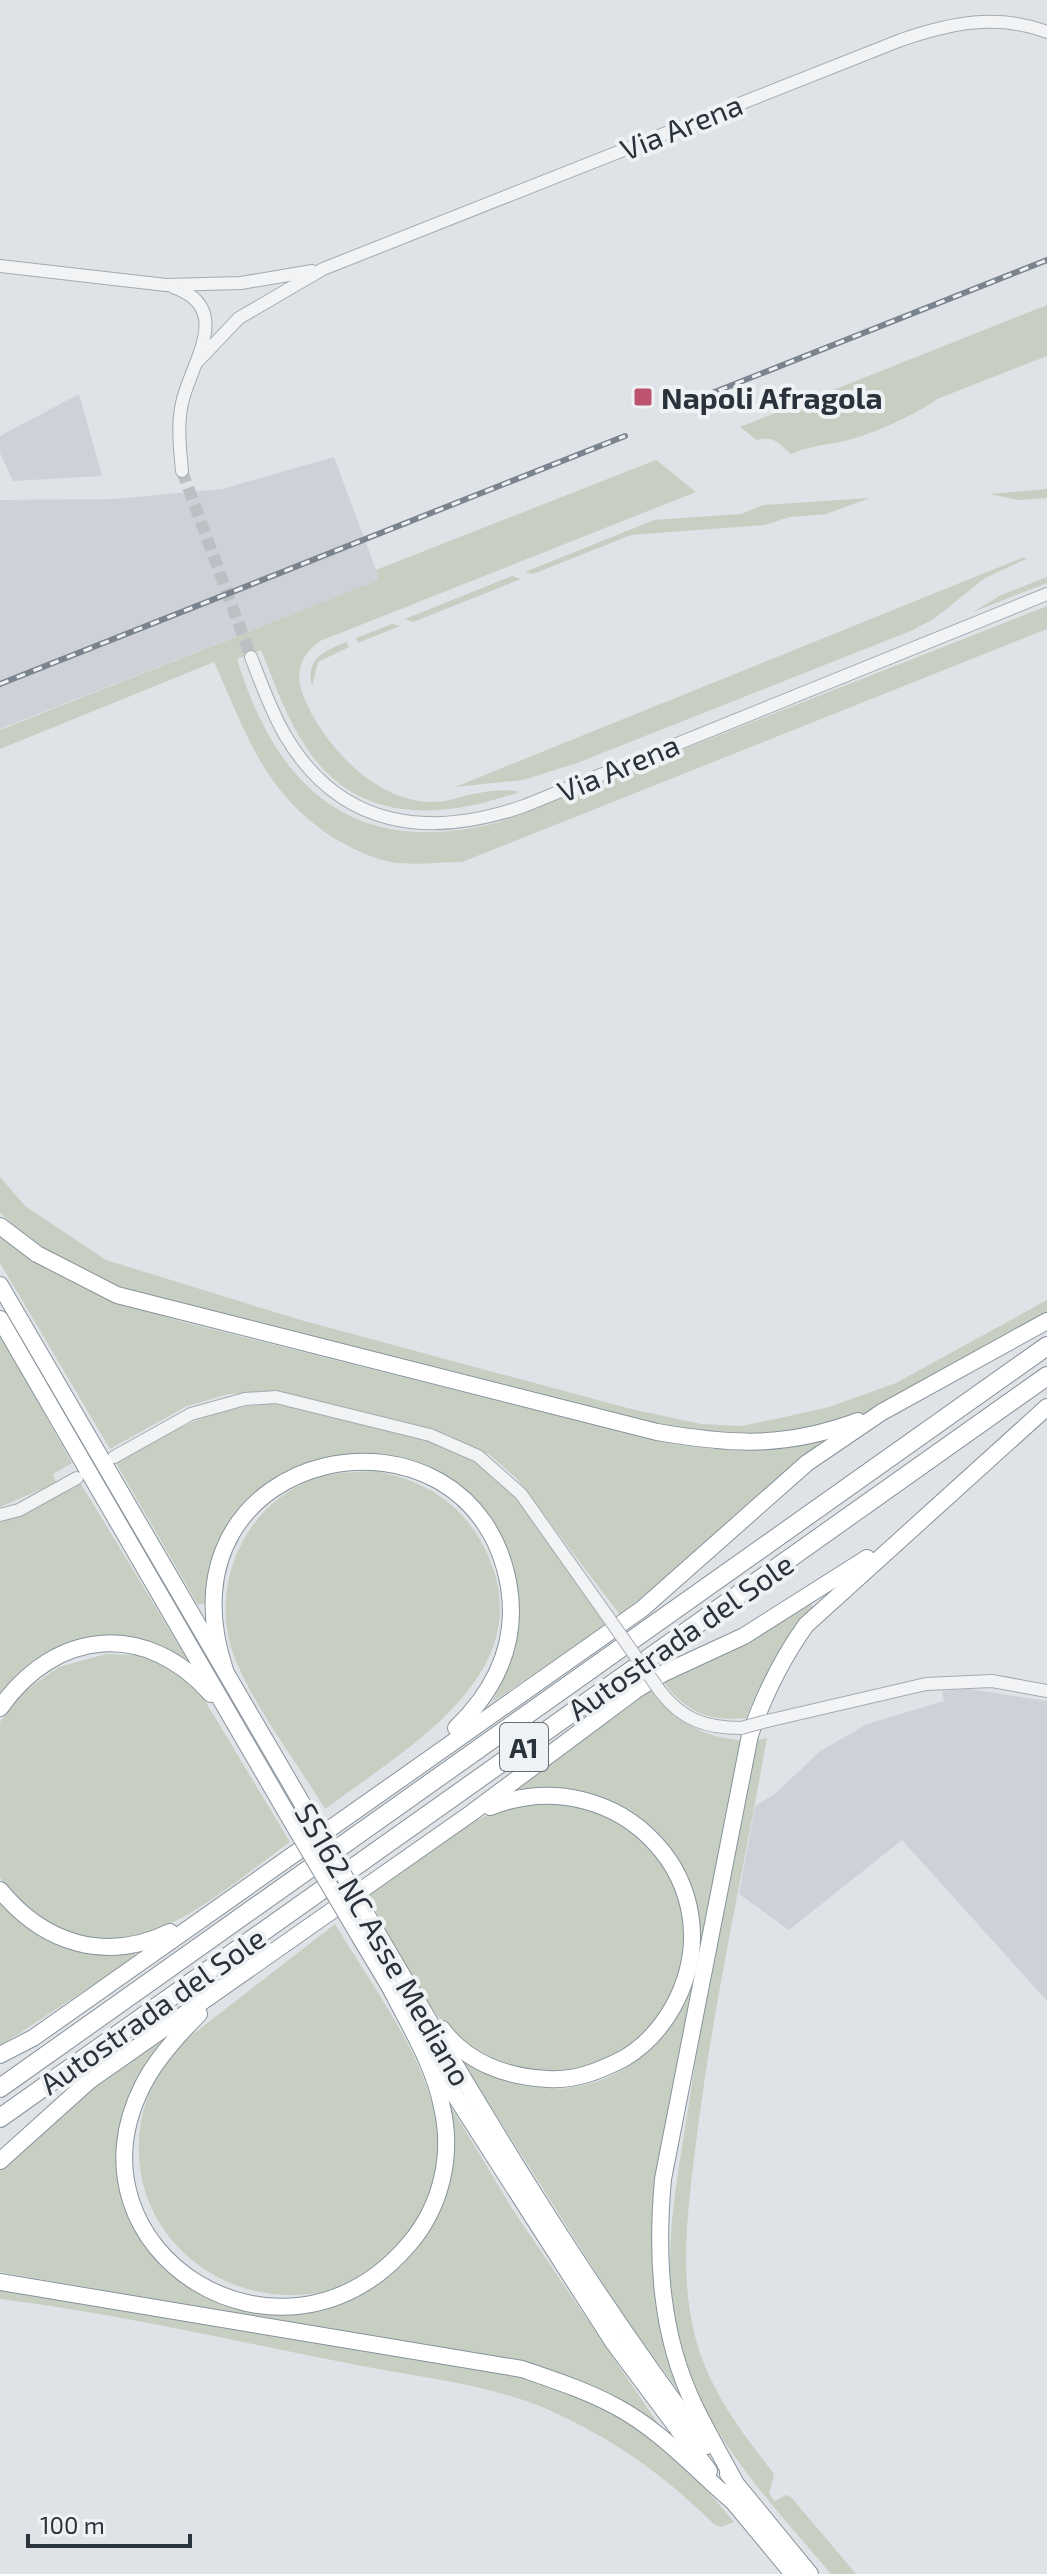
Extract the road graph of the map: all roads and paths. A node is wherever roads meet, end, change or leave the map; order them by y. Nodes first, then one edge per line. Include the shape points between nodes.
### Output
1 (1047, 32) edge
2 (0, 266) edge
3 (323, 269) junction
4 (166, 285) junction
5 (198, 361) junction
6 (182, 471) tunnel mouth
7 (1047, 594) edge
8 (251, 657) tunnel mouth
9 (0, 1226) edge
10 (0, 1285) edge
11 (0, 1319) edge
12 (1047, 1321) edge
13 (1047, 1346) edge
14 (1047, 1376) edge
15 (1047, 1407) edge
16 (882, 1412) junction
17 (114, 1457) dead end
18 (77, 1478) dead end
19 (0, 1515) edge
20 (914, 1527) junction
21 (225, 1670) junction
22 (1047, 1691) edge
23 (0, 1708) edge
24 (236, 1724) junction
25 (427, 1758) junction
26 (470, 1814) junction
27 (0, 1890) edge
28 (215, 1910) junction
29 (396, 1981) junction
30 (229, 1984) junction
31 (0, 2055) edge
32 (0, 2088) edge
33 (0, 2118) edge
34 (0, 2161) edge
35 (0, 2282) edge
36 (735, 2482) junction
37 (731, 2500) junction
38 (793, 2574) edge
39 (810, 2574) edge

1 - 3 street, Via Arena via 992,21 926,31
2 - 4 street, Via Arena
3 - 4 street, Via Arena via 241,283
3 - 5 street, Via Arena via 239,318
4 - 5 street, Via Arena via 190,295 205,314
5 - 6 street, Via Arena via 181,407
7 - 8 street, Via Arena via 524,806 439,826 372,814 325,785 284,734
9 - 16 highway via 37,1254 117,1295 657,1432 720,1443 771,1444 821,1435
10 - 21 highway, SS162 NC Asse Mediano
11 - 24 highway, SS162 NC Asse Mediano
12 - 16 highway
13 - 32 highway, Autostrada del Sole / A1
14 - 33 highway, Autostrada del Sole / A1
15 - 20 highway
16 - 25 highway via 807,1463 642,1609
17 - 22 street, bridge via 191,1414 245,1399 276,1397 430,1435 478,1456 521,1494 671,1706 694,1721 741,1728 926,1684 992,1681
18 - 19 street
20 - 26 highway via 744,1636 636,1690
20 - 36 highway via 806,1625 764,1697 750,1735 663,2179 658,2236 668,2327 694,2406
21 - 25 highway via 211,1608 219,1563 230,1536 251,1508 304,1471 333,1463 369,1460 405,1467 444,1485 471,1508 496,1543 511,1604 504,1659 491,1687
21 - 29 highway, SS162 NC Asse Mediano, bridge via 371,1922
23 - 24 highway via 36,1670 63,1655 121,1642 157,1650 193,1674
24 - 29 highway, SS162 NC Asse Mediano, bridge via 358,1934
25 - 28 highway
26 - 29 highway via 525,1795 568,1795 623,1815 654,1840 676,1873 690,1910 692,1950 683,1989 663,2024 635,2052 600,2071 561,2080 522,2078 484,2065 451,2042
26 - 30 highway
27 - 28 highway via 55,1937 87,1948 151,1941
28 - 31 highway via 33,2038
29 - 30 highway via 443,2108 445,2169 437,2198 422,2228 367,2283 311,2304 280,2309 209,2293 178,2272 153,2243 127,2181 125,2148 142,2086 181,2032
29 - 36 highway, SS162 NC Asse Mediano via 624,2334
29 - 37 highway, SS162 NC Asse Mediano via 511,2187 613,2342
30 - 34 highway via 89,2081
35 - 37 highway via 522,2369 618,2407 670,2444
36 - 39 highway, SS162 NC Asse Mediano
37 - 38 highway, SS162 NC Asse Mediano

